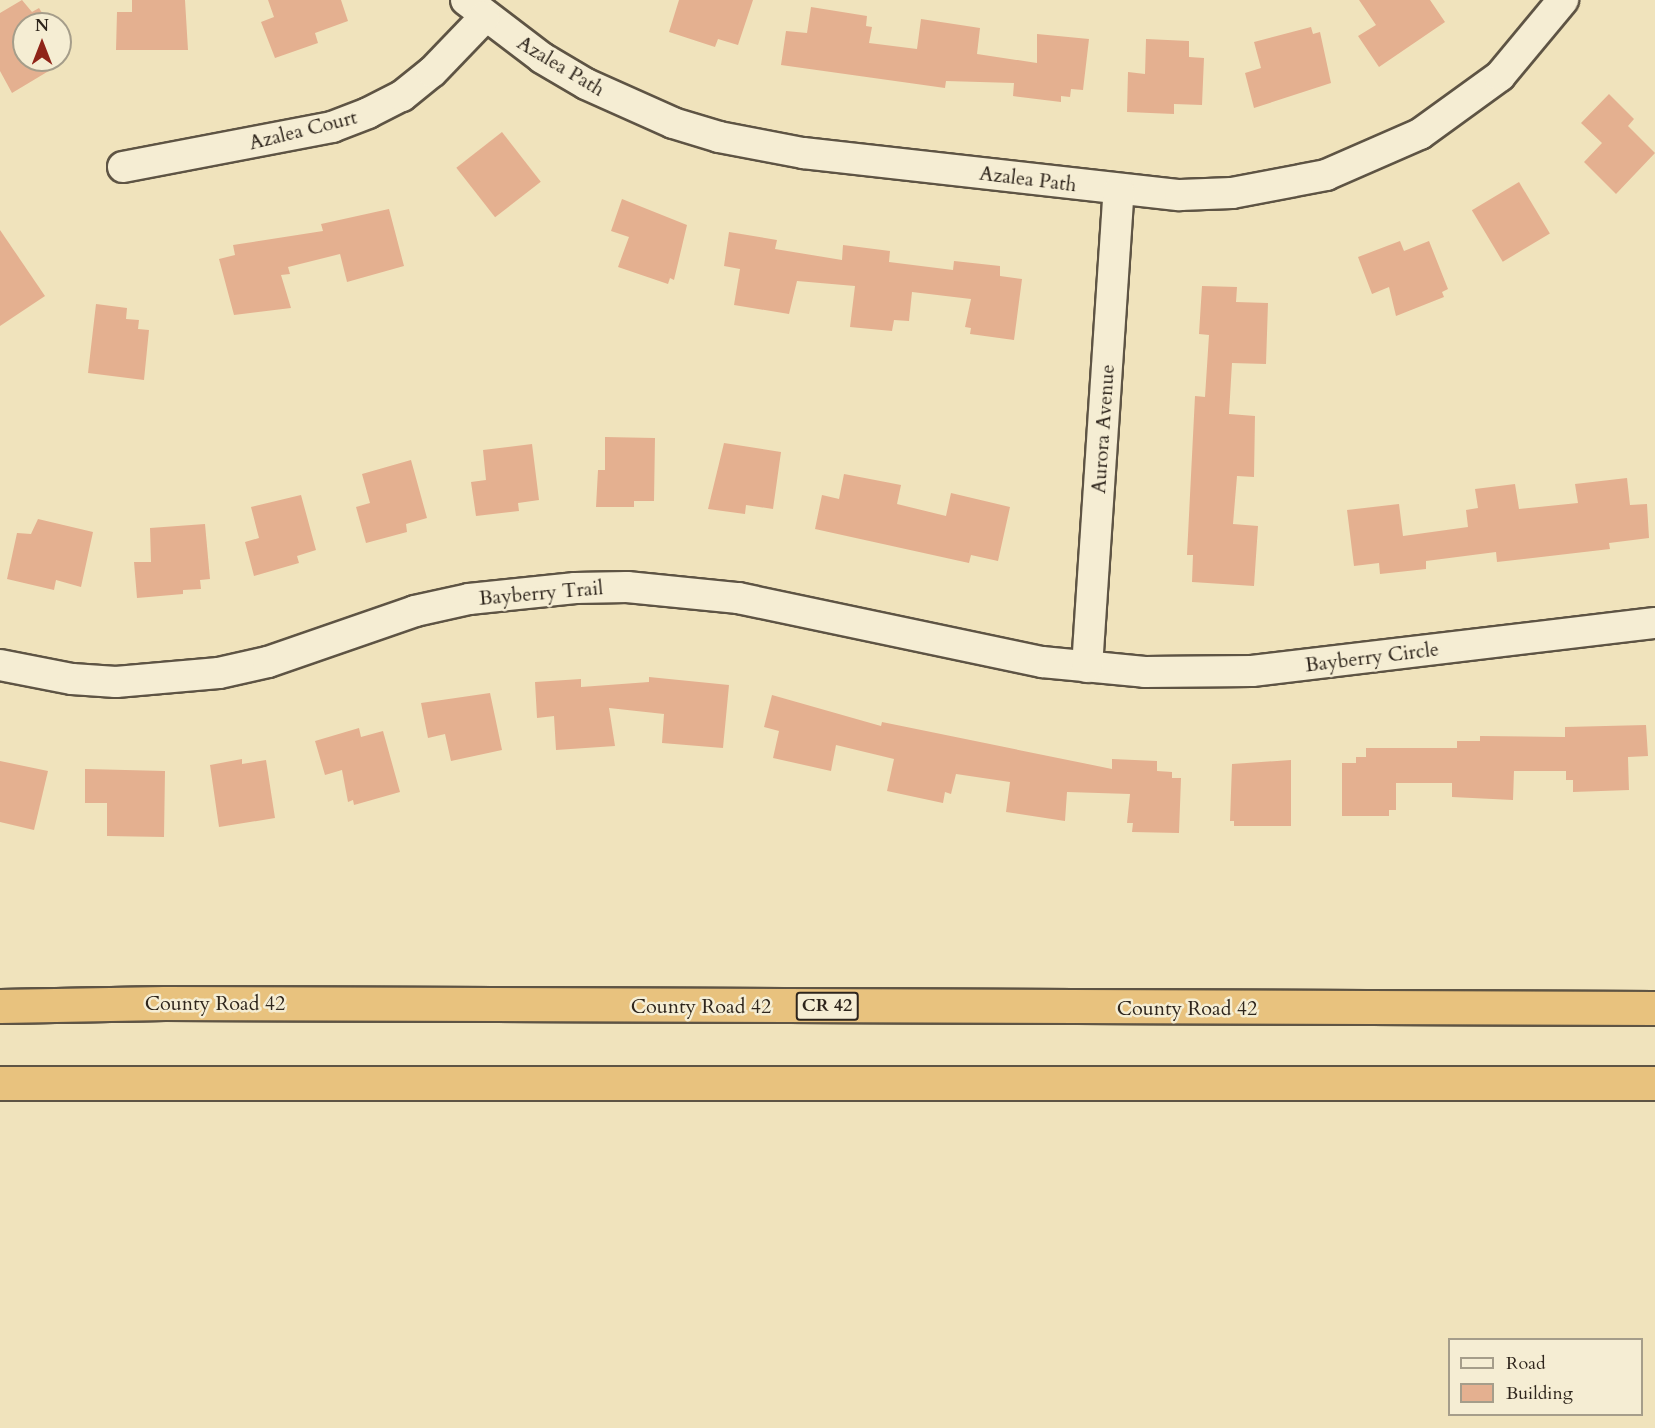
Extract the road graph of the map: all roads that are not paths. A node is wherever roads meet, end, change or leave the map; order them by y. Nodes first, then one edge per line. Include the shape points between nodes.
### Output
1 (1563, 0) edge
2 (476, 8) edge
3 (123, 167) dead end
4 (1119, 190) junction
5 (1655, 623) edge
6 (0, 665) edge
7 (1087, 667) junction
8 (0, 1006) edge
9 (1655, 1008) edge
10 (0, 1083) edge
11 (1655, 1083) edge

1 - 4 street, Azalea Path via 1500,76 1428,129 1367,160 1326,175 1232,193 1180,195
2 - 3 street, Azalea Court via 432,72 402,96 368,113 332,127
2 - 4 street, Azalea Path via 542,58 586,84 673,123 719,137 803,153
4 - 7 street, Aurora Avenue
5 - 7 street, Bayberry Circle via 1252,671 1145,672
6 - 7 street, Bayberry Trail via 72,679 168,680 268,663 415,611 470,599 627,586 738,598 988,652
8 - 9 highway, County Road 42 / CR 42 via 177,1003
10 - 11 highway

